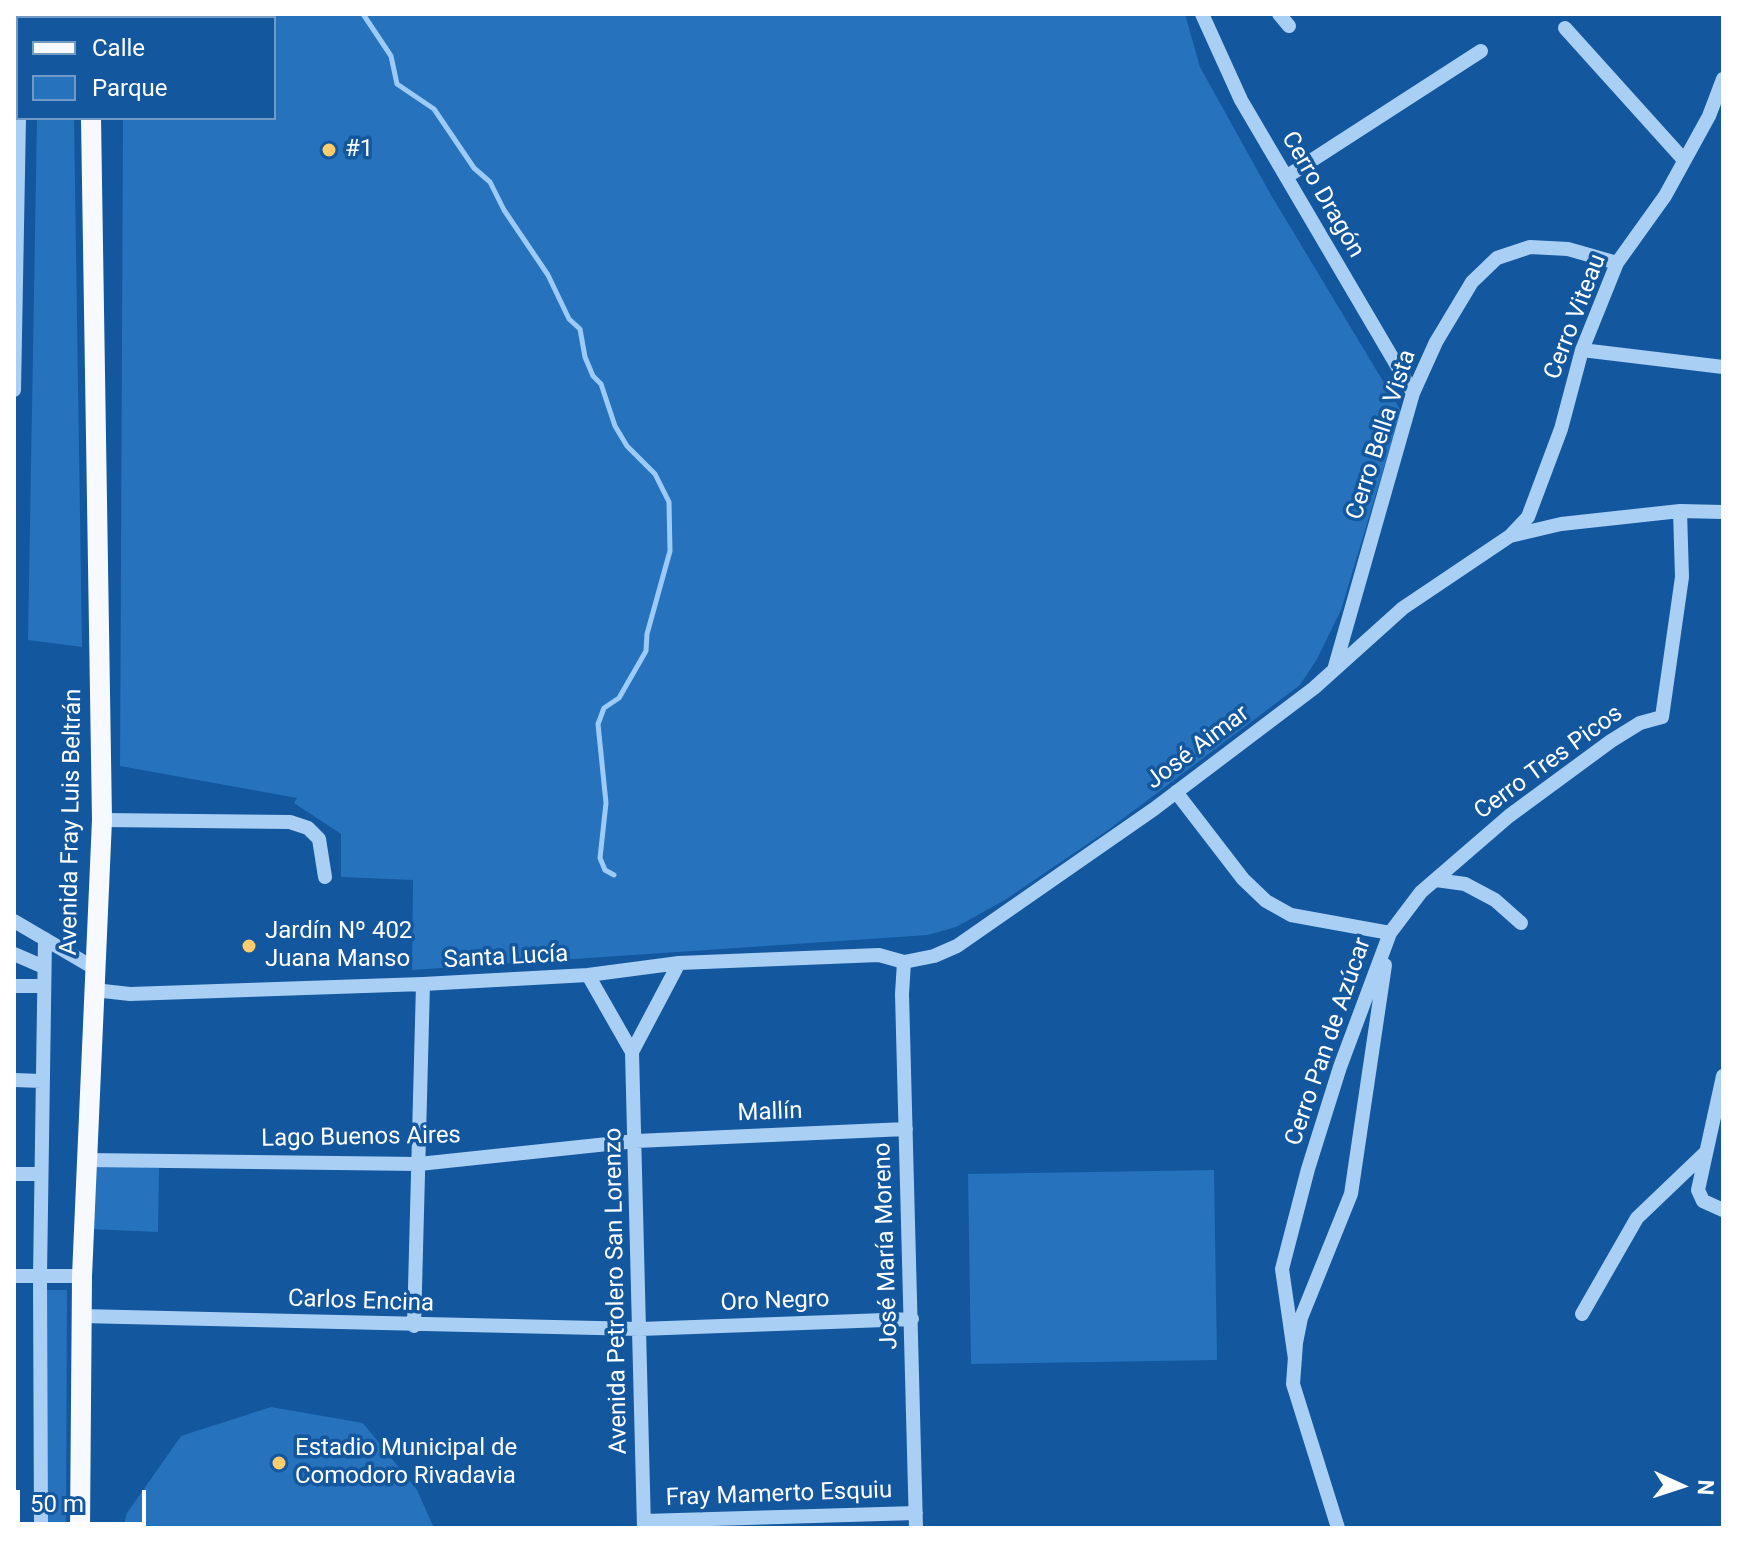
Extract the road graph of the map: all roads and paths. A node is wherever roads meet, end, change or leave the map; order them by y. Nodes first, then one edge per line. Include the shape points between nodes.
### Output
1 (1202, 14) edge
2 (1565, 28) dead end
3 (1481, 51) dead end
4 (1723, 79) edge
5 (19, 120) edge
6 (91, 120) edge
7 (1684, 160) junction
8 (1286, 177) junction
9 (1617, 263) junction
10 (1582, 350) junction
11 (1723, 367) edge
12 (14, 390) edge
13 (1413, 393) junction
14 (1680, 511) junction
15 (1723, 512) edge
16 (1510, 536) junction
17 (1334, 670) junction
18 (1176, 792) junction
19 (102, 820) junction
20 (325, 877) dead end
21 (1436, 880) junction
22 (14, 921) edge
23 (1521, 923) dead end
24 (1390, 933) junction
25 (45, 939) junction
26 (14, 954) edge
27 (904, 962) junction
28 (679, 963) junction
29 (44, 967) junction
30 (94, 968) junction
31 (588, 975) junction
32 (423, 984) junction
33 (14, 986) edge
34 (43, 986) junction
35 (94, 990) junction
36 (632, 1052) junction
37 (1723, 1076) edge
38 (14, 1080) edge
39 (42, 1081) junction
40 (906, 1129) junction
41 (636, 1141) junction
42 (1705, 1153) junction
43 (87, 1160) junction
44 (419, 1164) junction
45 (14, 1174) edge
46 (41, 1174) junction
47 (1723, 1210) edge
48 (14, 1276) edge
49 (40, 1276) junction
50 (82, 1276) junction
51 (1582, 1314) dead end
52 (81, 1316) junction
53 (912, 1319) junction
54 (414, 1326) junction
55 (640, 1329) junction
56 (1295, 1359) junction
57 (916, 1521) edge
58 (644, 1525) edge
59 (41, 1528) edge
60 (80, 1528) edge
61 (1338, 1528) edge

1 - 8 street, Cerro Dragón via 1241,100
2 - 7 street
3 - 8 street
4 - 7 street, Cerro Viteau
5 - 12 street
6 - 19 main road, Avenida Fray Luis Beltrán
7 - 9 street, Cerro Viteau
8 - 13 street, Cerro Dragón
9 - 10 street, Cerro Viteau
9 - 13 street, Cerro Bella Vista via 1568,249 1530,247 1497,258 1472,282
10 - 11 street
10 - 16 street, Cerro Viteau via 1561,429 1528,517
13 - 17 street, Cerro Bella Vista
14 - 15 street, José Aimar
14 - 16 street, José Aimar via 1561,524
14 - 21 street, Cerro Tres Picos via 1682,577 1662,717 1611,741 1509,816
16 - 17 street, José Aimar via 1403,608
17 - 18 street, José Aimar
18 - 24 street via 1266,901 1291,915
18 - 27 street, José Aimar via 957,946
19 - 20 street via 290,822 319,839
19 - 30 main road, Avenida Fray Luis Beltrán
21 - 23 street via 1465,884 1495,900
21 - 24 street, Cerro Tres Picos
22 - 25 street
24 - 56 street, Cerro Pan de Azúcar via 1351,1194 1301,1318
24 - 56 street, Cerro Pan de Azúcar via 1340,1067 1282,1269
25 - 29 street
25 - 30 street
26 - 29 street
27 - 28 street, José Aimar via 879,955
27 - 40 street, José María Moreno
28 - 31 street, Santa Lucía
28 - 36 street
29 - 34 street
30 - 35 main road, Avenida Fray Luis Beltrán
31 - 32 street, Santa Lucía
31 - 36 street, Avenida Petrolero San Lorenzo
32 - 35 street, Santa Lucía via 130,994
32 - 44 street
33 - 34 street
34 - 39 street
35 - 43 main road, Avenida Fray Luis Beltrán
36 - 41 street, Avenida Petrolero San Lorenzo
37 - 42 street
38 - 39 street
39 - 46 street
40 - 41 street, Mallín
40 - 53 street, José María Moreno
41 - 44 street, Lago Buenos Aires
41 - 55 street, Avenida Petrolero San Lorenzo
42 - 47 street via 1698,1190 1703,1201
42 - 51 street via 1637,1218
43 - 44 street, Lago Buenos Aires
43 - 50 main road, Avenida Fray Luis Beltrán
44 - 54 street
45 - 46 street
46 - 49 street
48 - 49 street
49 - 50 street
49 - 59 street
50 - 52 main road, Avenida Fray Luis Beltrán
52 - 54 street, Carlos Encina
52 - 60 main road, Avenida Fray Luis Beltrán
53 - 55 street, Oro Negro
53 - 57 street, José María Moreno
54 - 55 street, Carlos Encina
55 - 58 street, Avenida Petrolero San Lorenzo
56 - 61 street, Cerro Pan de Azúcar via 1293,1384
57 - 58 street, Fray Mamerto Esquiu

